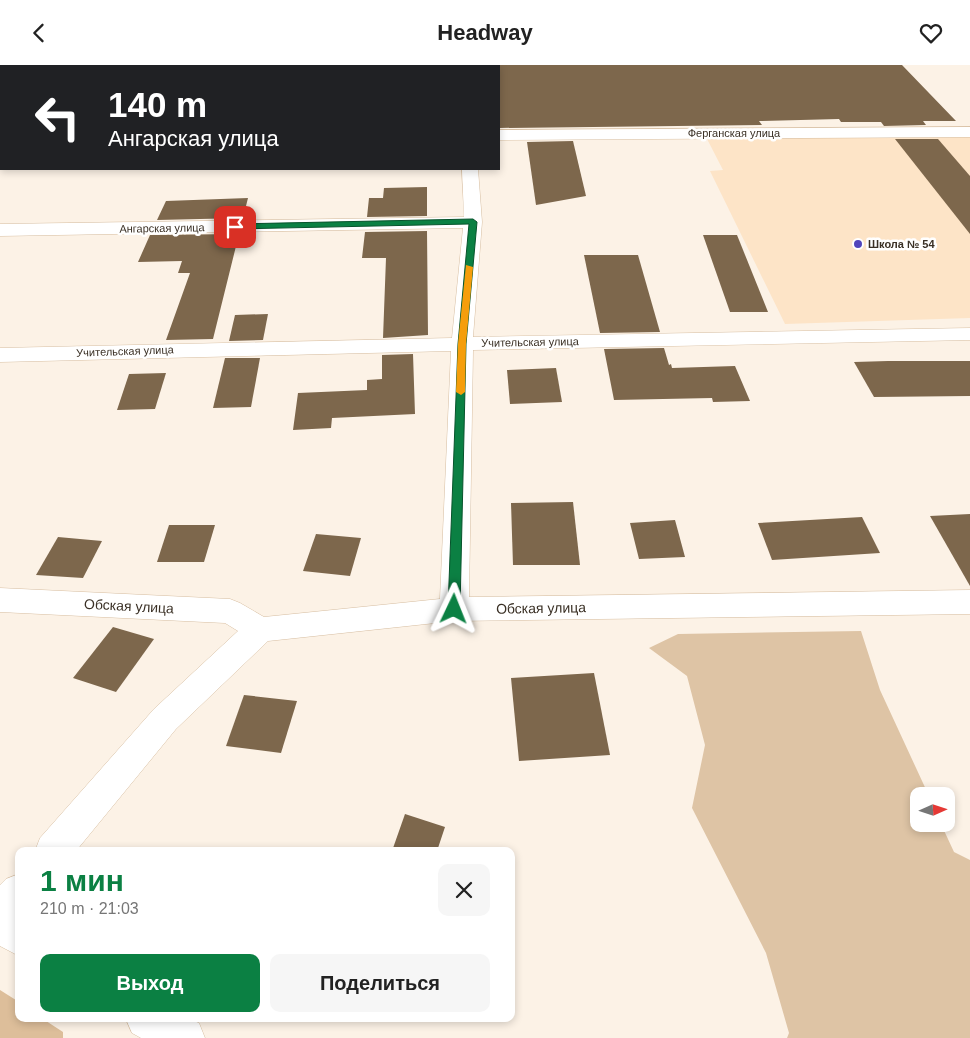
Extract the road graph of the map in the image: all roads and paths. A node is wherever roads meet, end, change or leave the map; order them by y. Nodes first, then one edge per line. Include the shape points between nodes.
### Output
1 (970, 132) edge
2 (500, 135) edge
3 (470, 170) edge
4 (473, 222) junction
5 (0, 231) edge
6 (970, 333) edge
7 (462, 344) junction
8 (0, 355) edge
9 (0, 600) edge
10 (970, 602) edge
11 (454, 609) junction
12 (260, 630) junction
13 (56, 847) edge
14 (15, 897) edge
15 (0, 914) edge
16 (0, 921) edge
17 (15, 934) edge
18 (152, 1022) edge
19 (184, 1038) edge

1 - 2 street, Ферганская улица
3 - 4 street
4 - 5 street, Ангарская улица
4 - 7 street
6 - 7 street, Учительская улица
7 - 8 street, Учительская улица
7 - 11 street
9 - 12 street, Обская улица via 230,611
10 - 11 street, Обская улица
11 - 12 street, Обская улица
12 - 13 street via 165,719
14 - 15 street
16 - 17 street
18 - 19 street

